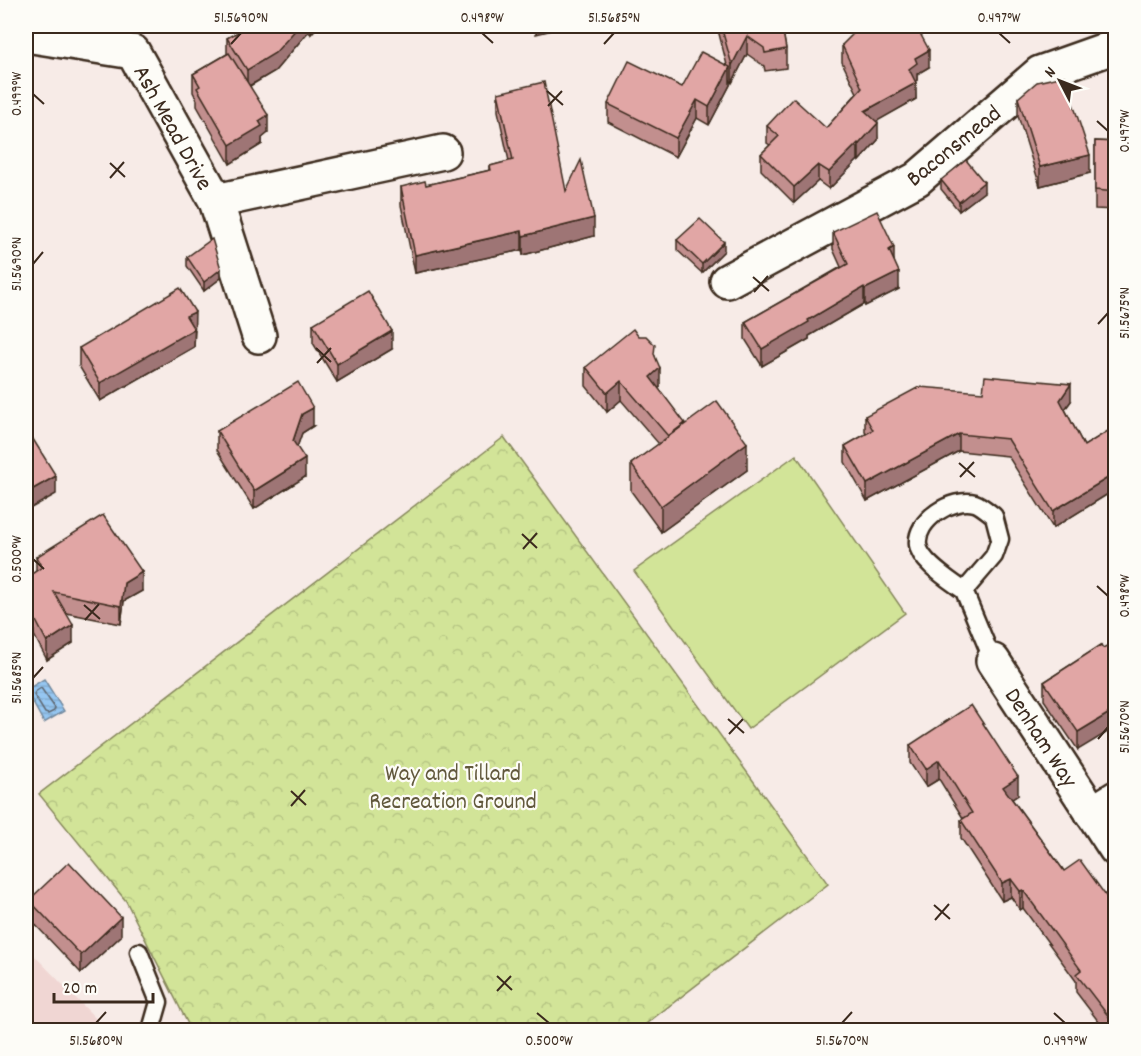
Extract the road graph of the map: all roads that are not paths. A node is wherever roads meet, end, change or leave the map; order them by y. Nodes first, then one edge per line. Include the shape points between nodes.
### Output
1 (26, 35) edge
2 (1116, 46) edge
3 (443, 152) dead end
4 (216, 201) junction
5 (727, 281) dead end
6 (259, 336) dead end
7 (964, 591) junction
8 (993, 661) joint
9 (1104, 805) edge
10 (1116, 849) edge
11 (139, 952) dead end
12 (151, 1030) edge

1 - 4 street, Ash Mead Drive via 133,52
2 - 5 street, Baconsmead via 1040,73 917,179
3 - 4 street, Ash Mead Drive
4 - 6 street, Ash Mead Drive
7 - 7 lane via 994,556 1000,539 994,516 975,503 957,503 935,514 922,526 918,546 934,569
7 - 8 lane
8 - 9 street, Denham Way
9 - 10 street, Denham Way
11 - 12 lane via 159,1002

